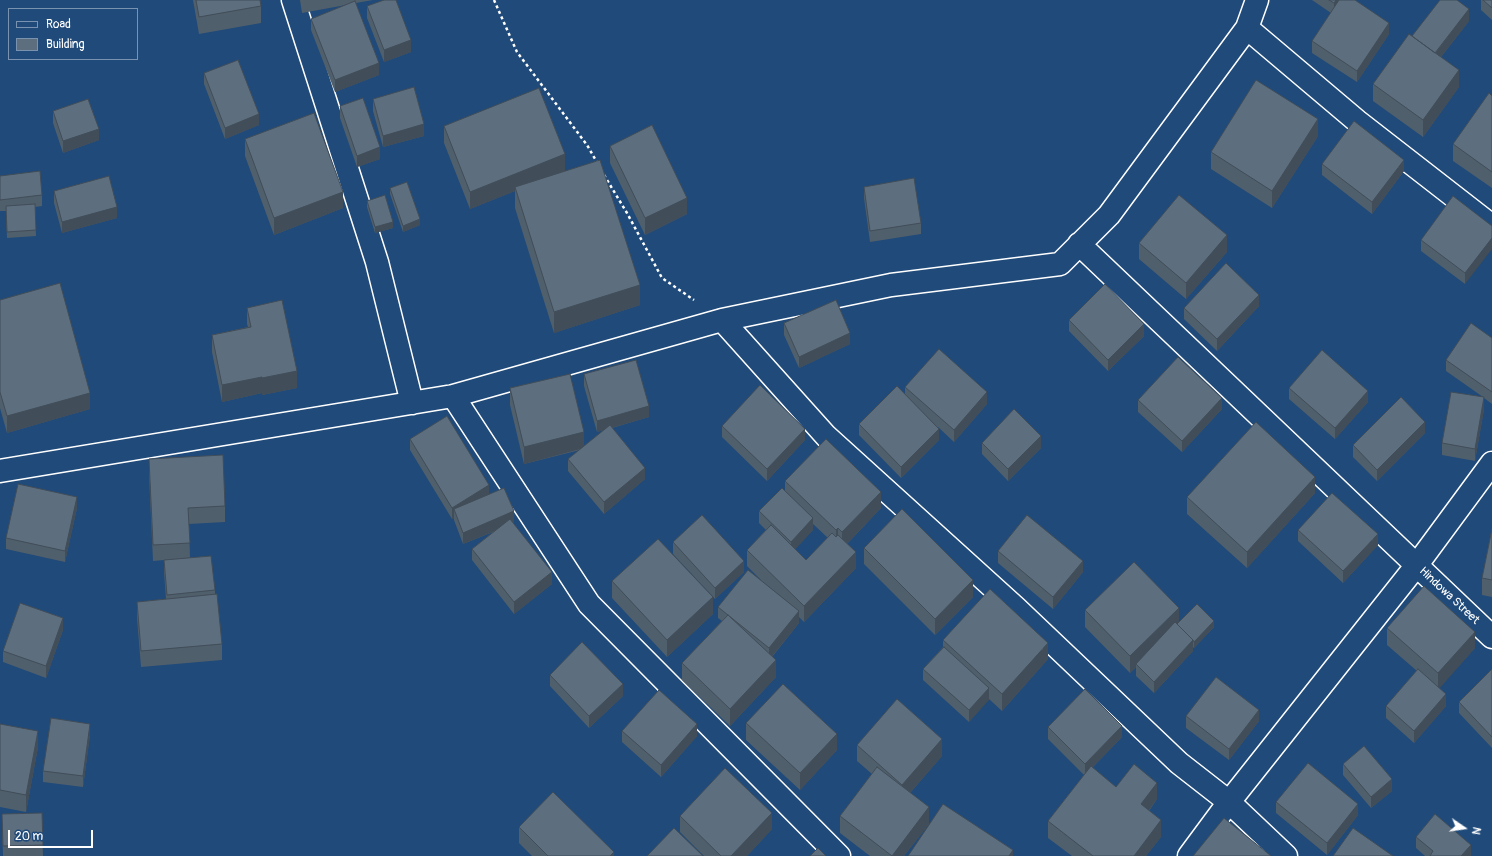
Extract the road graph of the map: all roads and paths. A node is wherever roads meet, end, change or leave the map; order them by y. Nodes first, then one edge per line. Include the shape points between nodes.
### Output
1 (293, 0) edge
2 (494, 0) edge
3 (1257, 0) edge
4 (1247, 28) junction
5 (599, 166) edge
6 (603, 172) edge
7 (1492, 226) edge
8 (1079, 244) junction
9 (722, 320) junction
10 (453, 396) junction
11 (412, 403) junction
12 (1492, 463) edge
13 (0, 471) edge
14 (1411, 561) junction
15 (1492, 637) edge
16 (1229, 802) junction
17 (839, 856) edge
18 (1189, 856) edge
19 (1286, 856) edge

1 - 11 street via 377,262
2 - 5 path via 517,52 587,145
3 - 4 street
4 - 7 street via 1357,121
4 - 8 street via 1109,215
6 - 9 path via 662,278
8 - 9 street via 1060,264 891,285
8 - 14 street, Hindowa Street
9 - 10 street
9 - 16 street via 826,436 1017,608 1179,763
10 - 11 street
10 - 17 street via 589,604
11 - 13 street
12 - 14 street
14 - 15 street, Hindowa Street
14 - 16 street
16 - 18 street
16 - 19 street

